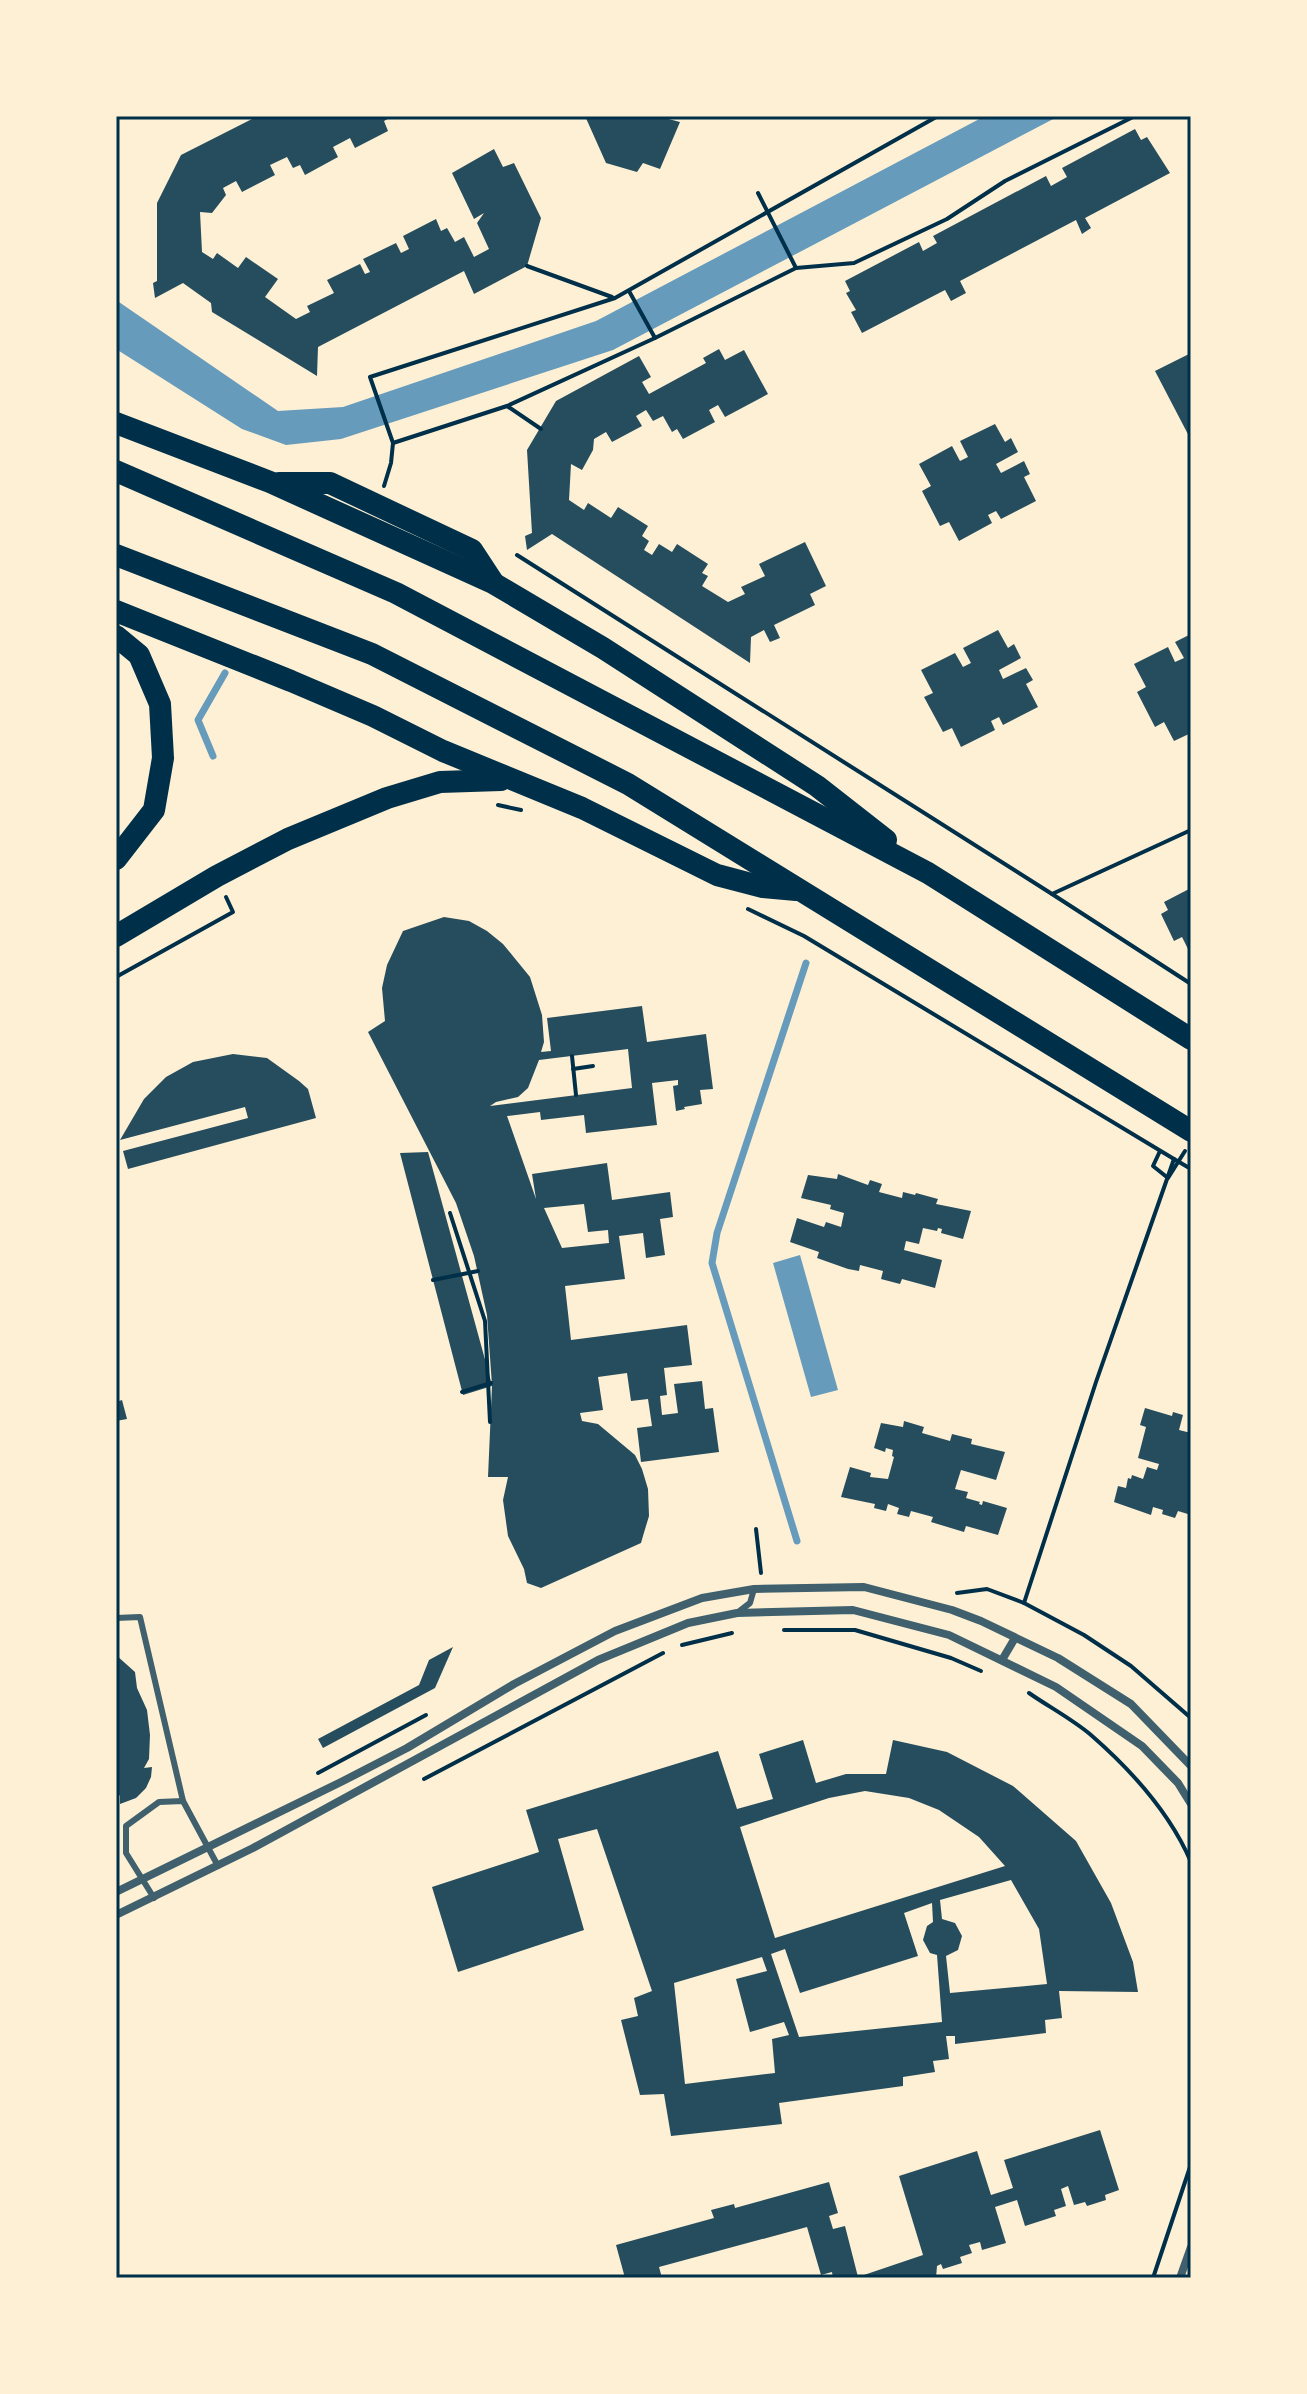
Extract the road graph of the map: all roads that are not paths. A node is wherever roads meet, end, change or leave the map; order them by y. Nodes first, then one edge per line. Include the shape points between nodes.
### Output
1 (116, 423) edge
2 (116, 471) edge
3 (270, 482) junction
4 (116, 555) edge
5 (493, 583) junction
6 (116, 611) edge
7 (116, 636) edge
8 (510, 779) junction
9 (116, 859) edge
10 (928, 873) junction
11 (801, 891) junction
12 (116, 936) edge
13 (1191, 1039) edge
14 (1191, 1131) edge
15 (754, 1589) junction
16 (737, 1613) junction
17 (116, 1618) edge
18 (1015, 1638) junction
19 (1002, 1660) junction
20 (514, 1684) junction
21 (538, 1691) junction
22 (1191, 1766) edge
23 (183, 1801) junction
24 (1191, 1804) edge
25 (126, 1826) junction
26 (116, 1829) edge
27 (207, 1848) junction
28 (218, 1866) junction
29 (143, 1880) junction
30 (116, 1892) edge
31 (154, 1898) junction
32 (116, 1915) edge
33 (1191, 2247) edge
34 (1180, 2278) edge

1 - 3 highway
2 - 10 highway via 396,593
3 - 5 highway
3 - 5 highway via 330,483 472,550
4 - 11 highway via 372,654 628,784
5 - 10 highway via 817,786
6 - 8 highway via 305,687
7 - 9 highway via 139,655 160,704 163,758 154,810
8 - 11 highway via 730,880
8 - 12 highway via 440,782 387,798 288,839
10 - 13 highway
11 - 14 highway
15 - 16 lane via 750,1603
15 - 18 street via 864,1587 952,1610
15 - 20 street via 702,1598 650,1616
16 - 19 street via 853,1610 949,1635
16 - 21 street via 652,1636
17 - 23 lane via 140,1617
18 - 19 street
18 - 22 street via 1131,1704
19 - 24 street via 1056,1687 1142,1746
20 - 21 street
20 - 27 street via 407,1748
21 - 28 street
23 - 25 lane via 159,1802
23 - 27 lane
25 - 26 lane
25 - 29 lane via 126,1853
27 - 28 lane
27 - 29 street
28 - 31 street
29 - 30 street
29 - 31 lane
31 - 32 street
33 - 34 street

